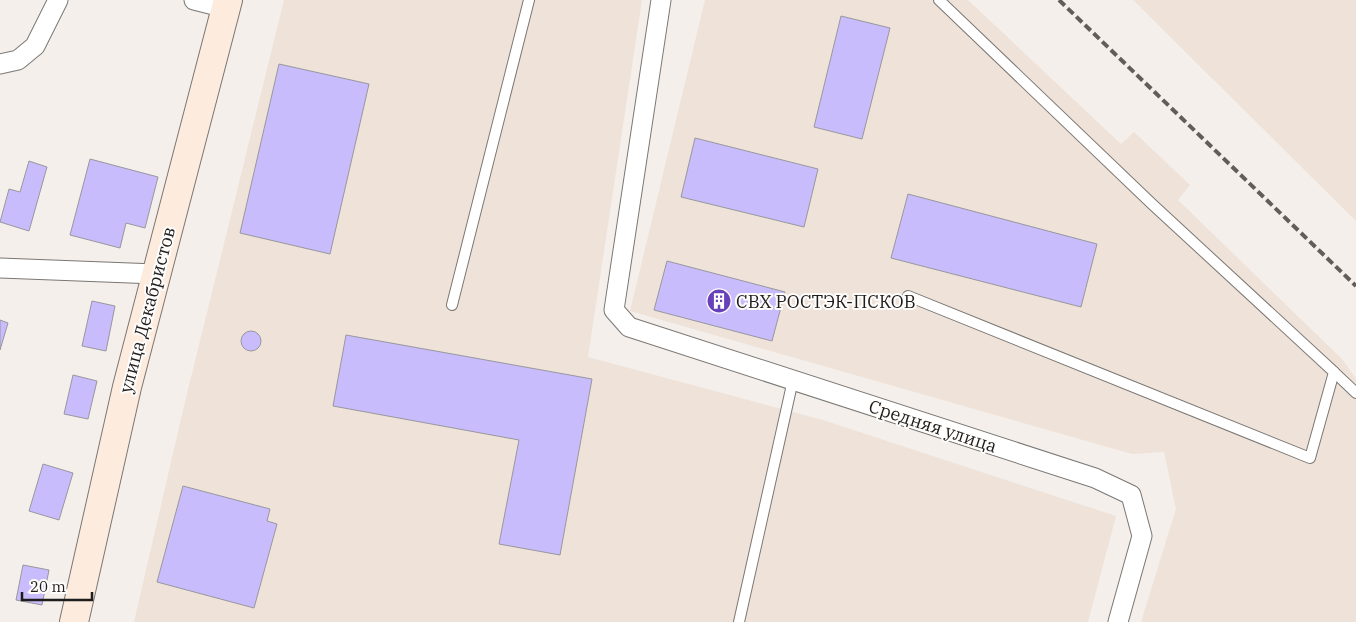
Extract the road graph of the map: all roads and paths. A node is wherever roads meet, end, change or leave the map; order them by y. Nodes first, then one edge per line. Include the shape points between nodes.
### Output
1 (58, 0) edge
2 (194, 0) edge
3 (529, 0) edge
4 (661, 0) edge
5 (939, 0) edge
6 (227, 4) edge
7 (0, 64) edge
8 (0, 268) edge
9 (156, 274) junction
10 (908, 296) dead end
11 (452, 305) dead end
12 (1334, 372) junction
13 (793, 380) junction
14 (1356, 393) edge
15 (74, 622) edge
16 (739, 622) edge
17 (1118, 622) edge

1 - 7 street via 36,46 18,60
2 - 6 street
3 - 11 lane
4 - 13 street, Средняя улица via 614,310 629,327
5 - 12 lane
6 - 9 street, улица Декабристов
8 - 9 street
9 - 15 street, улица Декабристов
10 - 12 lane via 1310,458
12 - 14 lane
13 - 16 lane
13 - 17 street, Средняя улица via 1095,478 1131,494 1142,536

